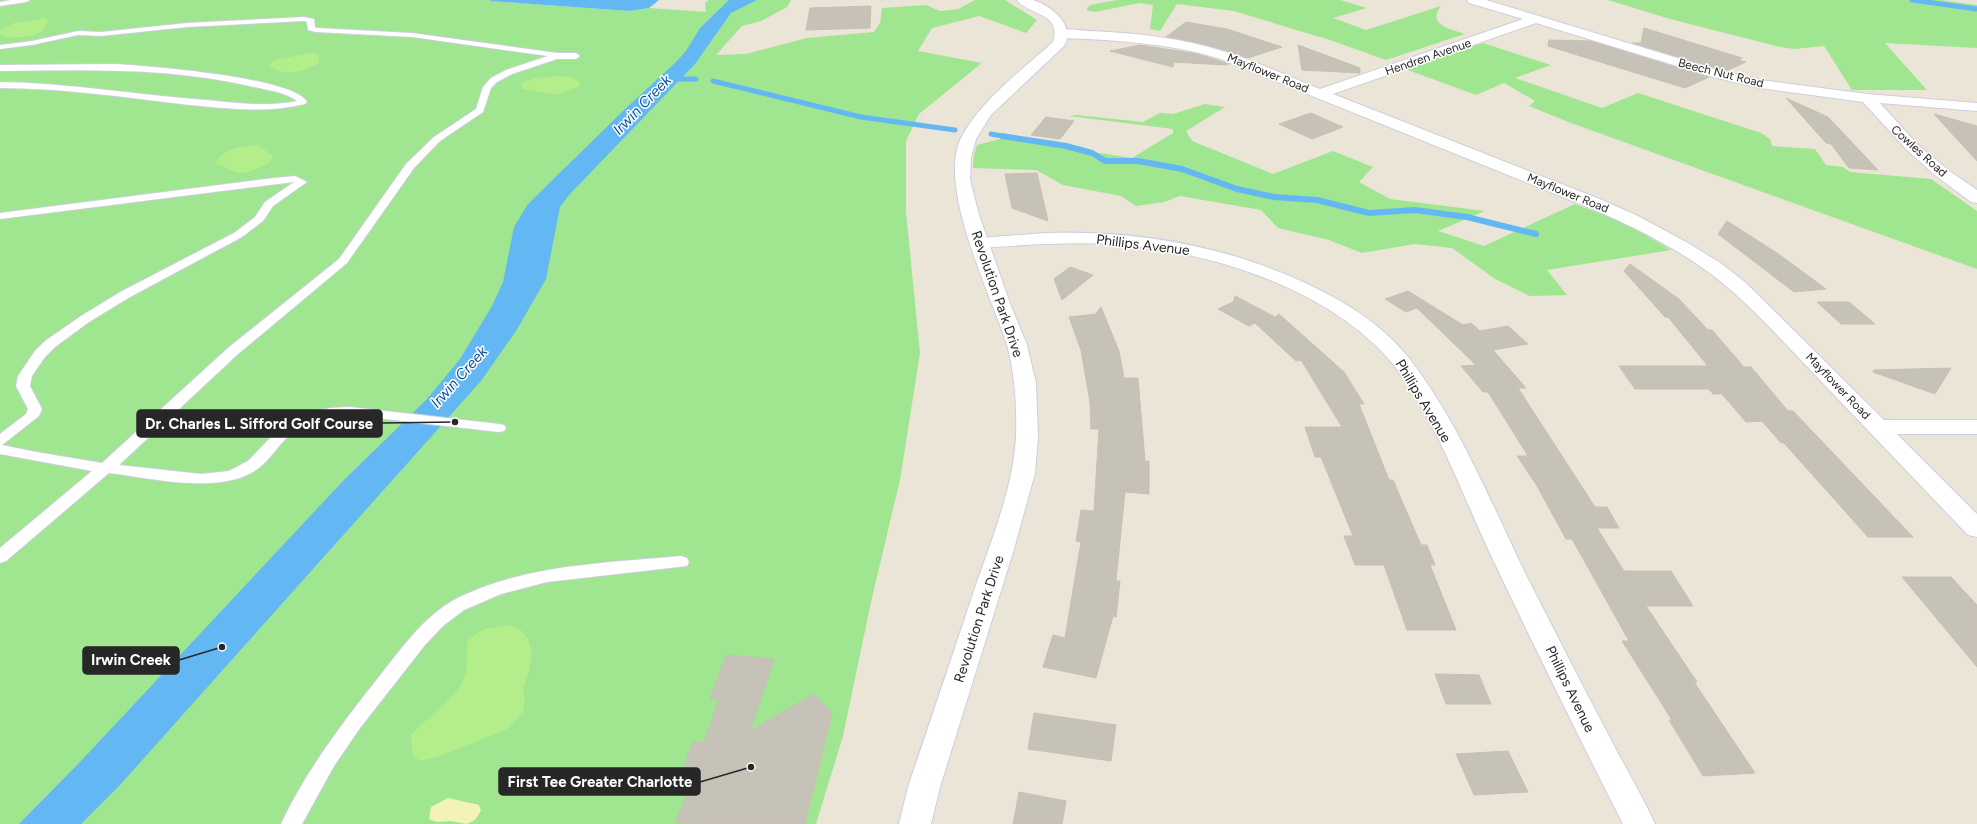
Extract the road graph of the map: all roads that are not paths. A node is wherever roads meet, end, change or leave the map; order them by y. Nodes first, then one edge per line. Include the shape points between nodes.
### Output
1 (26, 0) edge
2 (1023, 0) edge
3 (1473, 0) edge
4 (0, 4) edge
5 (1536, 20) junction
6 (1062, 34) junction
7 (0, 47) edge
8 (556, 56) junction
9 (576, 56) dead end
10 (0, 68) edge
11 (0, 85) edge
12 (1319, 94) junction
13 (1867, 98) junction
14 (1977, 107) edge
15 (1977, 198) edge
16 (0, 216) edge
17 (980, 243) junction
18 (1878, 427) junction
19 (1977, 427) edge
20 (498, 428) dead end
21 (0, 441) edge
22 (0, 449) edge
23 (107, 468) junction
24 (1977, 529) edge
25 (0, 557) edge
26 (682, 562) dead end
27 (291, 824) edge
28 (915, 824) edge
29 (1639, 824) edge

1 - 4 lane
2 - 6 street via 1055,19 1061,27
3 - 5 street, Beech Nut Road
5 - 12 street, Hendren Avenue
5 - 13 street, Beech Nut Road via 1728,77 1797,90
6 - 12 street, Mayflower Road via 1144,38 1191,45 1224,55
6 - 17 street, Revolution Park Drive via 1059,43 985,112 968,139 963,158 962,180
7 - 8 lane via 25,45 78,33 101,34 187,25 304,19 311,21 312,28 316,30 412,35 516,48
8 - 9 lane
8 - 23 lane via 509,72 494,80 487,87 480,110 437,139 410,166 343,260 223,359
10 - 11 lane via 116,67 176,72 237,80 285,91 300,98 302,102 286,105 236,105 79,89
12 - 18 street, Mayflower Road via 1611,210 1650,228 1682,247 1738,286
13 - 14 street, Beech Nut Road
13 - 15 street, Cowles Road via 1912,148
16 - 21 lane via 290,179 302,182 268,204 259,219 238,235 126,294 50,344 25,376 23,386 35,409 32,416
17 - 28 street, Revolution Park Drive via 1016,345 1025,383 1027,437 1023,473 924,787
17 - 29 street, Phillips Avenue via 1036,239 1112,239 1200,252 1239,263 1311,292 1370,330 1405,365 1438,420 1581,714
18 - 19 street
18 - 24 street, Mayflower Road
20 - 23 lane via 337,411 307,418 284,433 254,465 227,477 201,479
22 - 23 lane
23 - 25 lane
26 - 27 lane via 537,579 493,590 450,610 427,630 358,716 326,763

